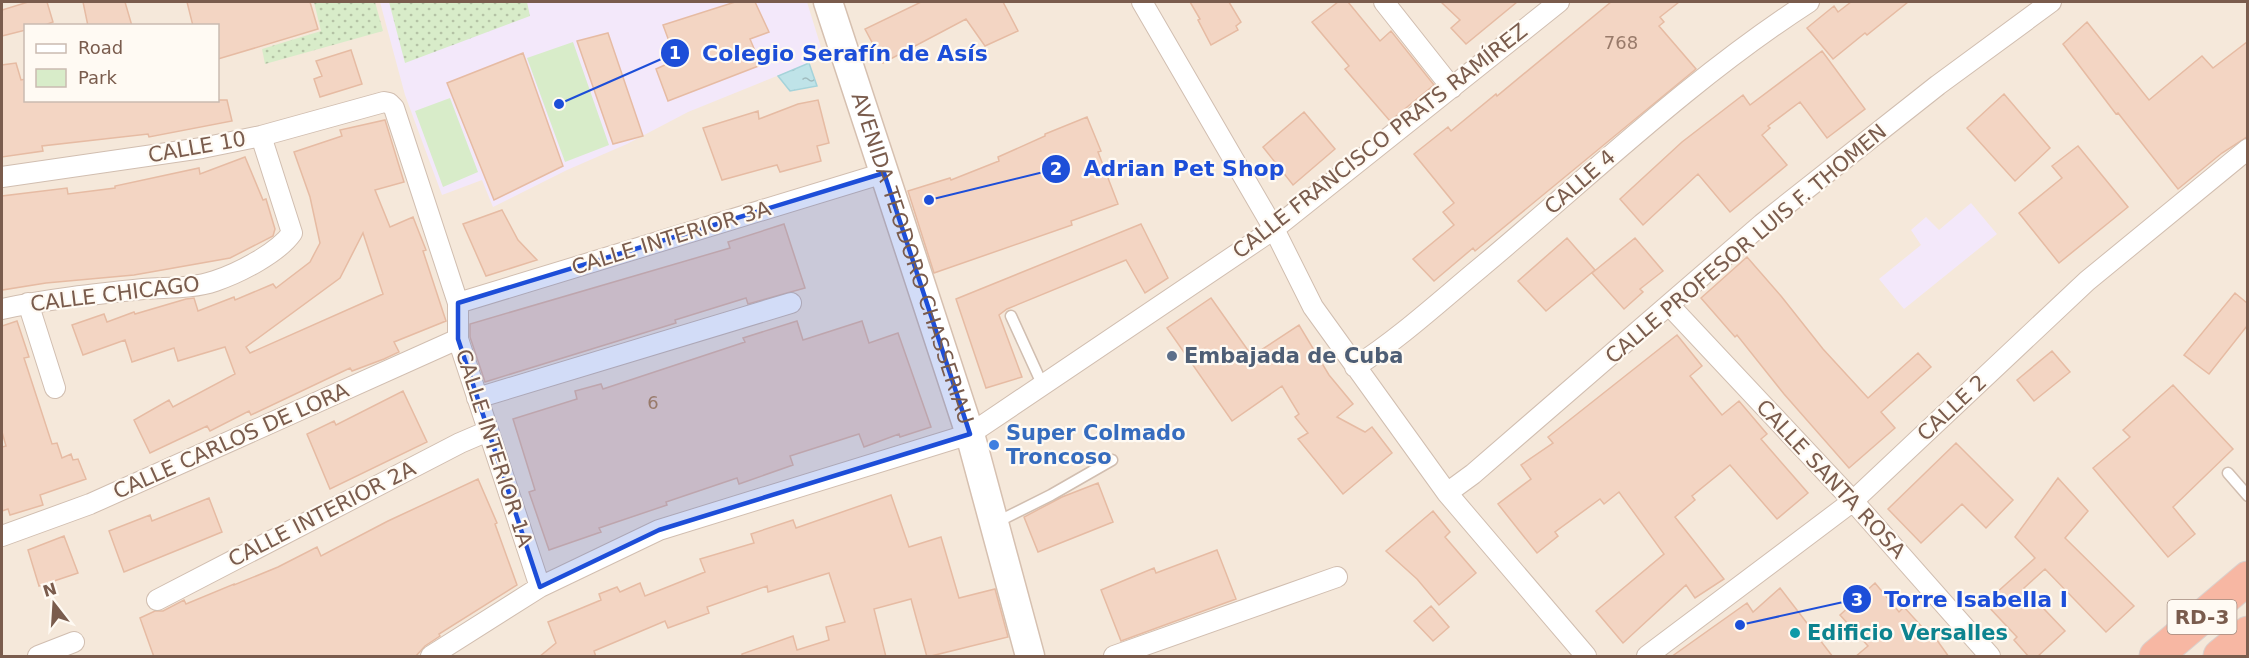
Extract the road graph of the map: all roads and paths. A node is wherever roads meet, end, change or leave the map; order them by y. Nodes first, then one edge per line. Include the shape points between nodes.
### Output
1 (828, 2) edge
2 (1142, 2) edge
3 (1384, 2) edge
4 (1559, 2) edge
5 (1809, 2) edge
6 (2051, 2) edge
7 (1452, 88) junction
8 (389, 103) joint
9 (261, 136) junction
10 (2247, 149) edge
11 (884, 173) junction
12 (2, 177) edge
13 (1274, 229) junction
14 (28, 303) junction
15 (458, 303) junction
16 (791, 303) dead end
17 (1669, 305) junction
18 (2, 309) edge
19 (1011, 316) dead end
20 (458, 339) junction
21 (1355, 367) junction
22 (1042, 386) junction
23 (55, 388) dead end
24 (477, 398) junction
25 (488, 431) junction
26 (970, 434) junction
27 (1112, 460) dead end
28 (2228, 472) dead end
29 (1447, 493) junction
30 (2247, 495) edge
31 (1853, 501) junction
32 (994, 523) junction
33 (2, 536) edge
34 (1337, 577) dead end
35 (2247, 578) edge
36 (540, 587) junction
37 (157, 600) dead end
38 (2247, 633) edge
39 (74, 642) dead end
40 (38, 657) edge
41 (431, 657) edge
42 (1030, 657) edge
43 (1114, 657) edge
44 (1586, 657) edge
45 (1647, 657) edge
46 (1990, 657) edge
47 (2156, 657) edge
48 (2220, 657) edge

1 - 11 street, AVENIDA TEODORO CHASSERIAU
2 - 13 street
3 - 7 street
4 - 7 street, CALLE FRANCISCO PRATS RAMÍREZ
5 - 21 street, CALLE 4 via 1762,32 1681,95 1395,340
6 - 17 street, CALLE PROFESOR LUIS F. THOMEN via 1903,112 1762,224
7 - 13 street, CALLE FRANCISCO PRATS RAMÍREZ
8 - 9 street, CALLE 10
8 - 15 street, CALLE INTERIOR 1A via 394,108
9 - 12 street, CALLE 10
9 - 14 street, CALLE CHICAGO via 292,233 285,243 216,281
10 - 31 street, CALLE 2 via 2087,281
11 - 15 street, CALLE INTERIOR 3A
11 - 26 street, AVENIDA TEODORO CHASSERIAU
13 - 21 street via 1313,307
13 - 22 street, CALLE FRANCISCO PRATS RAMÍREZ
14 - 18 street, CALLE CHICAGO
14 - 23 street
15 - 20 street, CALLE INTERIOR 1A
16 - 24 street
17 - 29 street, CALLE PROFESOR LUIS F. THOMEN
17 - 31 street, CALLE SANTA ROSA
19 - 22 lane
20 - 24 street, CALLE INTERIOR 1A
20 - 33 street, CALLE CARLOS DE LORA via 90,504
21 - 29 street
22 - 26 street, CALLE FRANCISCO PRATS RAMÍREZ
24 - 25 street, CALLE INTERIOR 1A
25 - 36 street, CALLE INTERIOR 1A
25 - 37 street, CALLE INTERIOR 2A
26 - 32 street, AVENIDA TEODORO CHASSERIAU
26 - 36 street, CALLE FRANCISCO PRATS RAMÍREZ via 659,530
27 - 32 lane
28 - 30 lane
29 - 44 street
31 - 45 street, CALLE 2
31 - 46 street, CALLE SANTA ROSA
32 - 42 street, AVENIDA TEODORO CHASSERIAU
34 - 43 street
35 - 47 highway, RD-3
36 - 41 street, CALLE FRANCISCO PRATS RAMÍREZ
38 - 48 highway, RD-3
39 - 40 street

